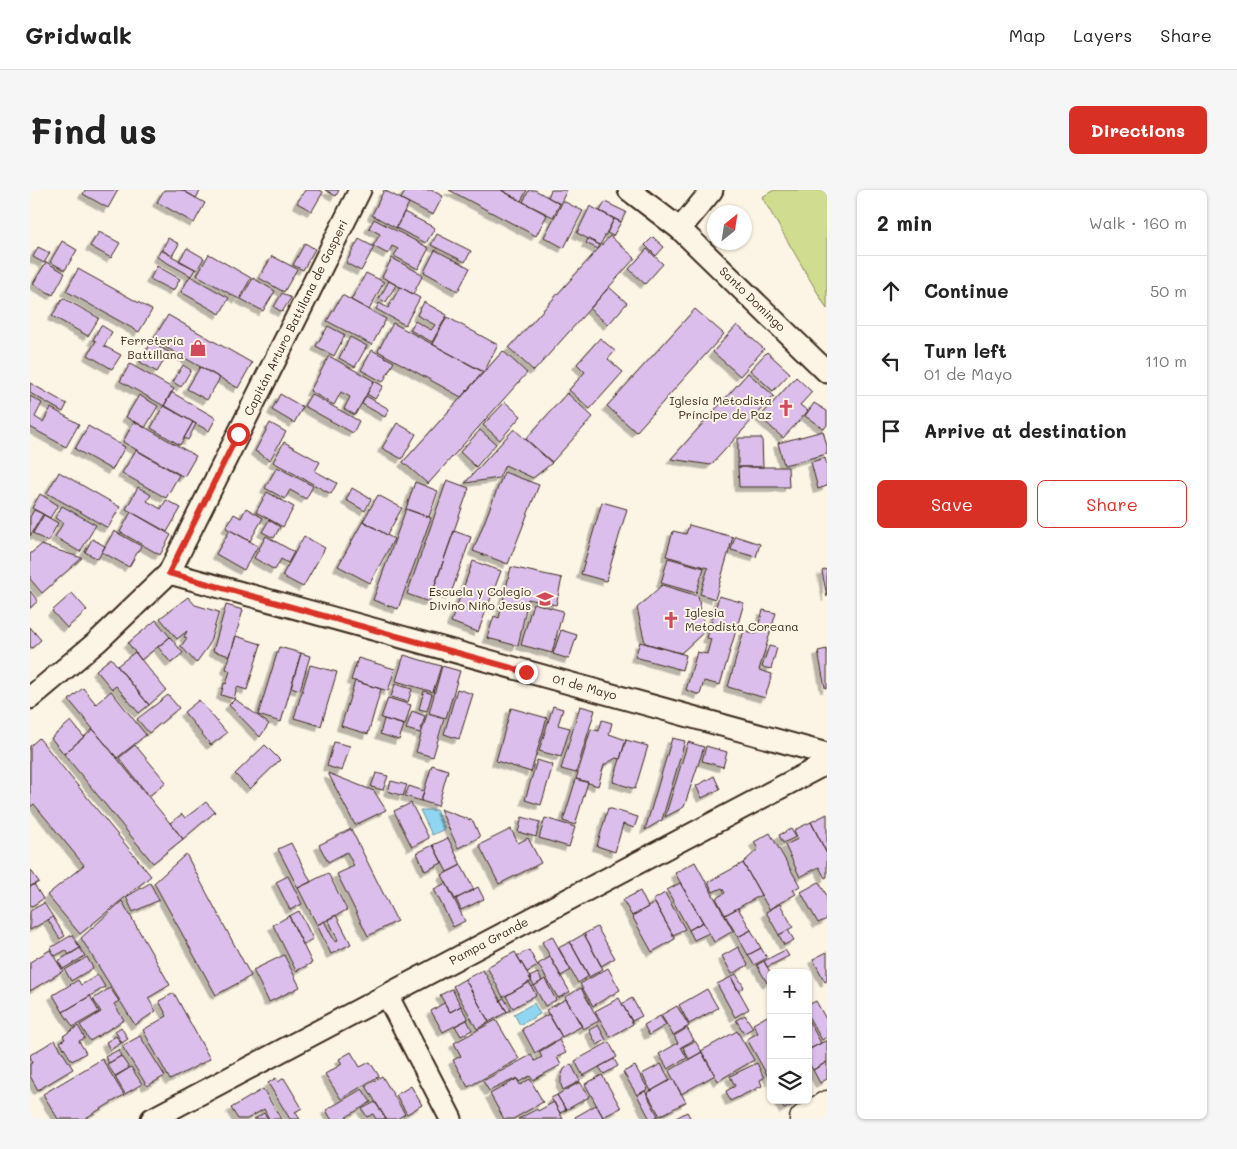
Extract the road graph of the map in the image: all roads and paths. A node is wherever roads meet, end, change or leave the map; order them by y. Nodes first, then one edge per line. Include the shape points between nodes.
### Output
1 (360, 190) edge
2 (628, 190) edge
3 (712, 190) edge
4 (680, 229) junction
5 (827, 372) edge
6 (169, 573) junction
7 (30, 698) edge
8 (827, 754) edge
9 (827, 763) edge
10 (387, 995) junction
11 (827, 1105) edge
12 (152, 1119) edge
13 (451, 1119) edge
14 (804, 1119) edge

1 - 6 street, Capitán Arturo Battilana de Gasperi
2 - 4 street, Santo Domingo
3 - 4 street
4 - 5 street, Santo Domingo
6 - 7 street, Capitán Arturo Battilana de Gasperi via 98,641
6 - 8 street, 01 de Mayo
9 - 10 street, Pampa Grande
10 - 12 street, Pampa Grande
10 - 13 street
11 - 14 street

